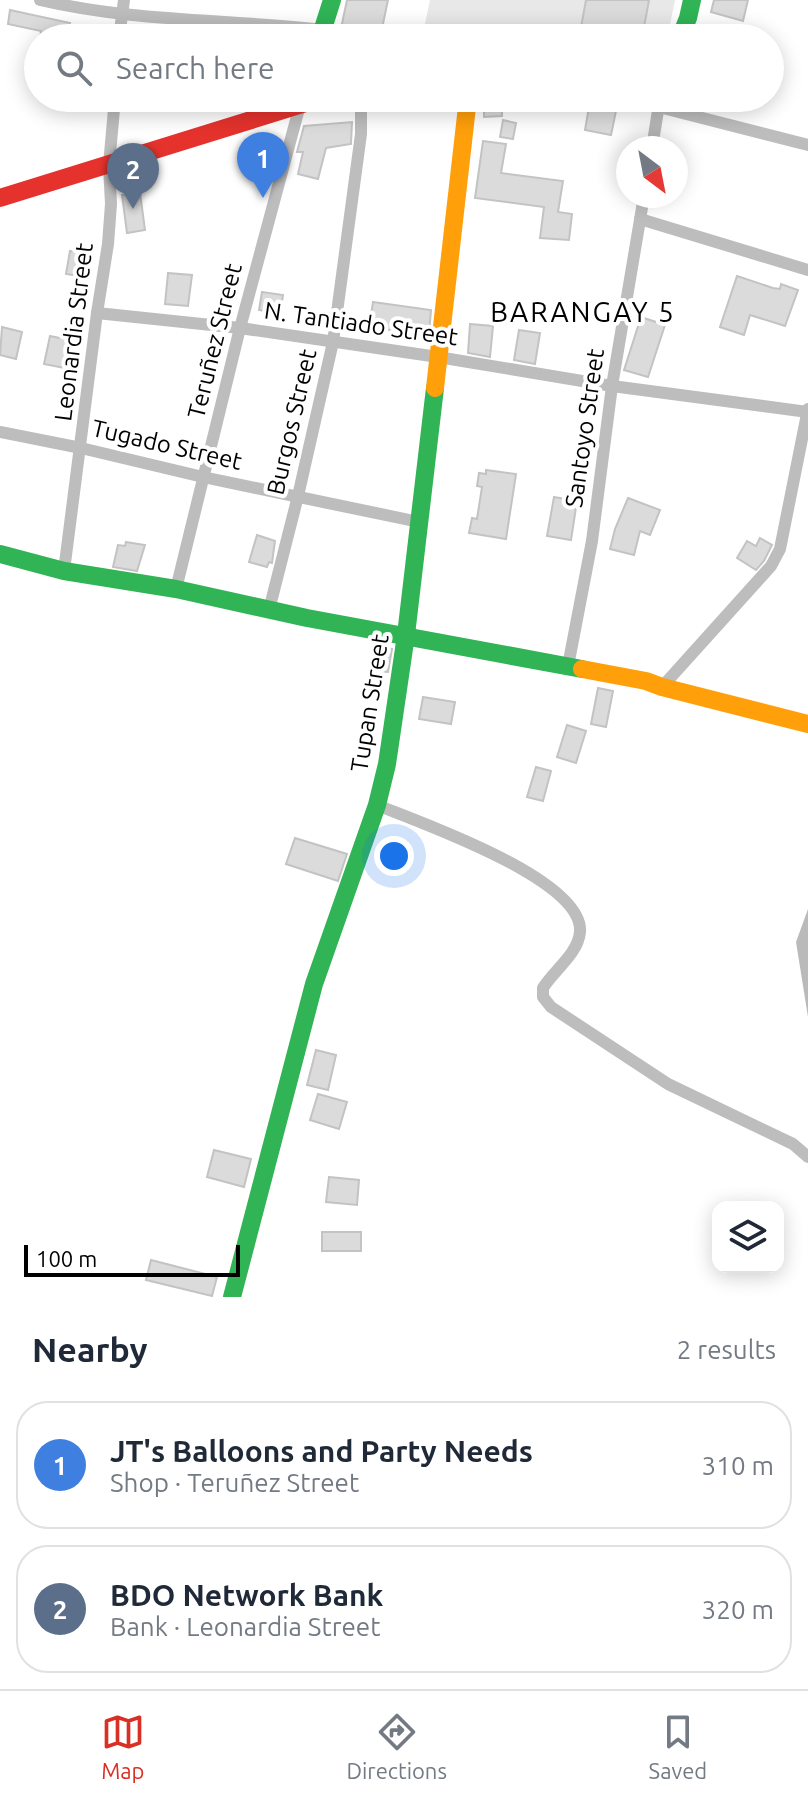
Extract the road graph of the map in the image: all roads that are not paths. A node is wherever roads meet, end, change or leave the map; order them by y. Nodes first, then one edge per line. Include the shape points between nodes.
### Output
1 (40, 0) edge
2 (124, 0) edge
3 (332, 0) edge
4 (692, 0) edge
5 (121, 15) junction
6 (120, 24) edge
7 (261, 24) edge
8 (324, 24) edge
9 (686, 24) edge
10 (114, 112) edge
11 (271, 112) edge
12 (298, 112) edge
13 (361, 112) edge
14 (466, 112) edge
15 (658, 112) edge
16 (692, 112) edge
17 (654, 136) edge
18 (808, 145) edge
19 (109, 165) junction
20 (0, 198) edge
21 (642, 208) edge
22 (640, 219) junction
23 (808, 270) edge
24 (97, 313) junction
25 (240, 328) junction
26 (333, 342) junction
27 (438, 357) junction
28 (612, 386) junction
29 (808, 411) edge
30 (0, 432) edge
31 (81, 448) junction
32 (203, 477) junction
33 (298, 496) junction
34 (419, 522) junction
35 (0, 554) edge
36 (64, 571) junction
37 (176, 589) junction
38 (269, 610) junction
39 (406, 635) junction
40 (568, 666) junction
41 (662, 687) junction
42 (808, 724) edge
43 (377, 805) junction
44 (808, 1157) edge
45 (232, 1297) edge

1 - 5 street
2 - 5 street
3 - 8 main road
4 - 9 main road
5 - 6 street
5 - 7 street
10 - 19 street, Leonardia Street
11 - 19 main road
12 - 25 street, Teruñez Street
13 - 26 street, Burgos Street
14 - 27 main road, Tupan Street
15 - 17 street
16 - 18 street
19 - 20 main road
19 - 24 street, Leonardia Street via 108,244
21 - 22 street, Santoyo Street
22 - 23 street
22 - 28 street, Santoyo Street
24 - 25 street, N. Tantiado Street
24 - 31 street, Leonardia Street
25 - 26 street, N. Tantiado Street
25 - 32 street, Teruñez Street
26 - 27 street, N. Tantiado Street
26 - 33 street, Burgos Street
27 - 28 street, N. Tantiado Street
27 - 34 main road, Tupan Street
28 - 29 street, N. Tantiado Street
28 - 40 street, Santoyo Street via 592,541
29 - 41 street via 780,549 771,566
30 - 31 street, Tugado Street
31 - 32 street, Tugado Street
31 - 36 street, Leonardia Street
32 - 33 street, Tugado Street
32 - 37 street, Teruñez Street
33 - 34 street, Tugado Street
33 - 38 street, Burgos Street
34 - 39 main road, Tupan Street
35 - 36 main road
36 - 37 main road
37 - 38 main road
38 - 39 main road
39 - 40 main road
39 - 43 main road, Tupan Street
40 - 41 main road
41 - 42 main road
43 - 44 street via 513,863 569,905 580,931 572,952 543,988 551,1007 668,1084 793,1144
43 - 45 main road, Tupan Street via 314,984

